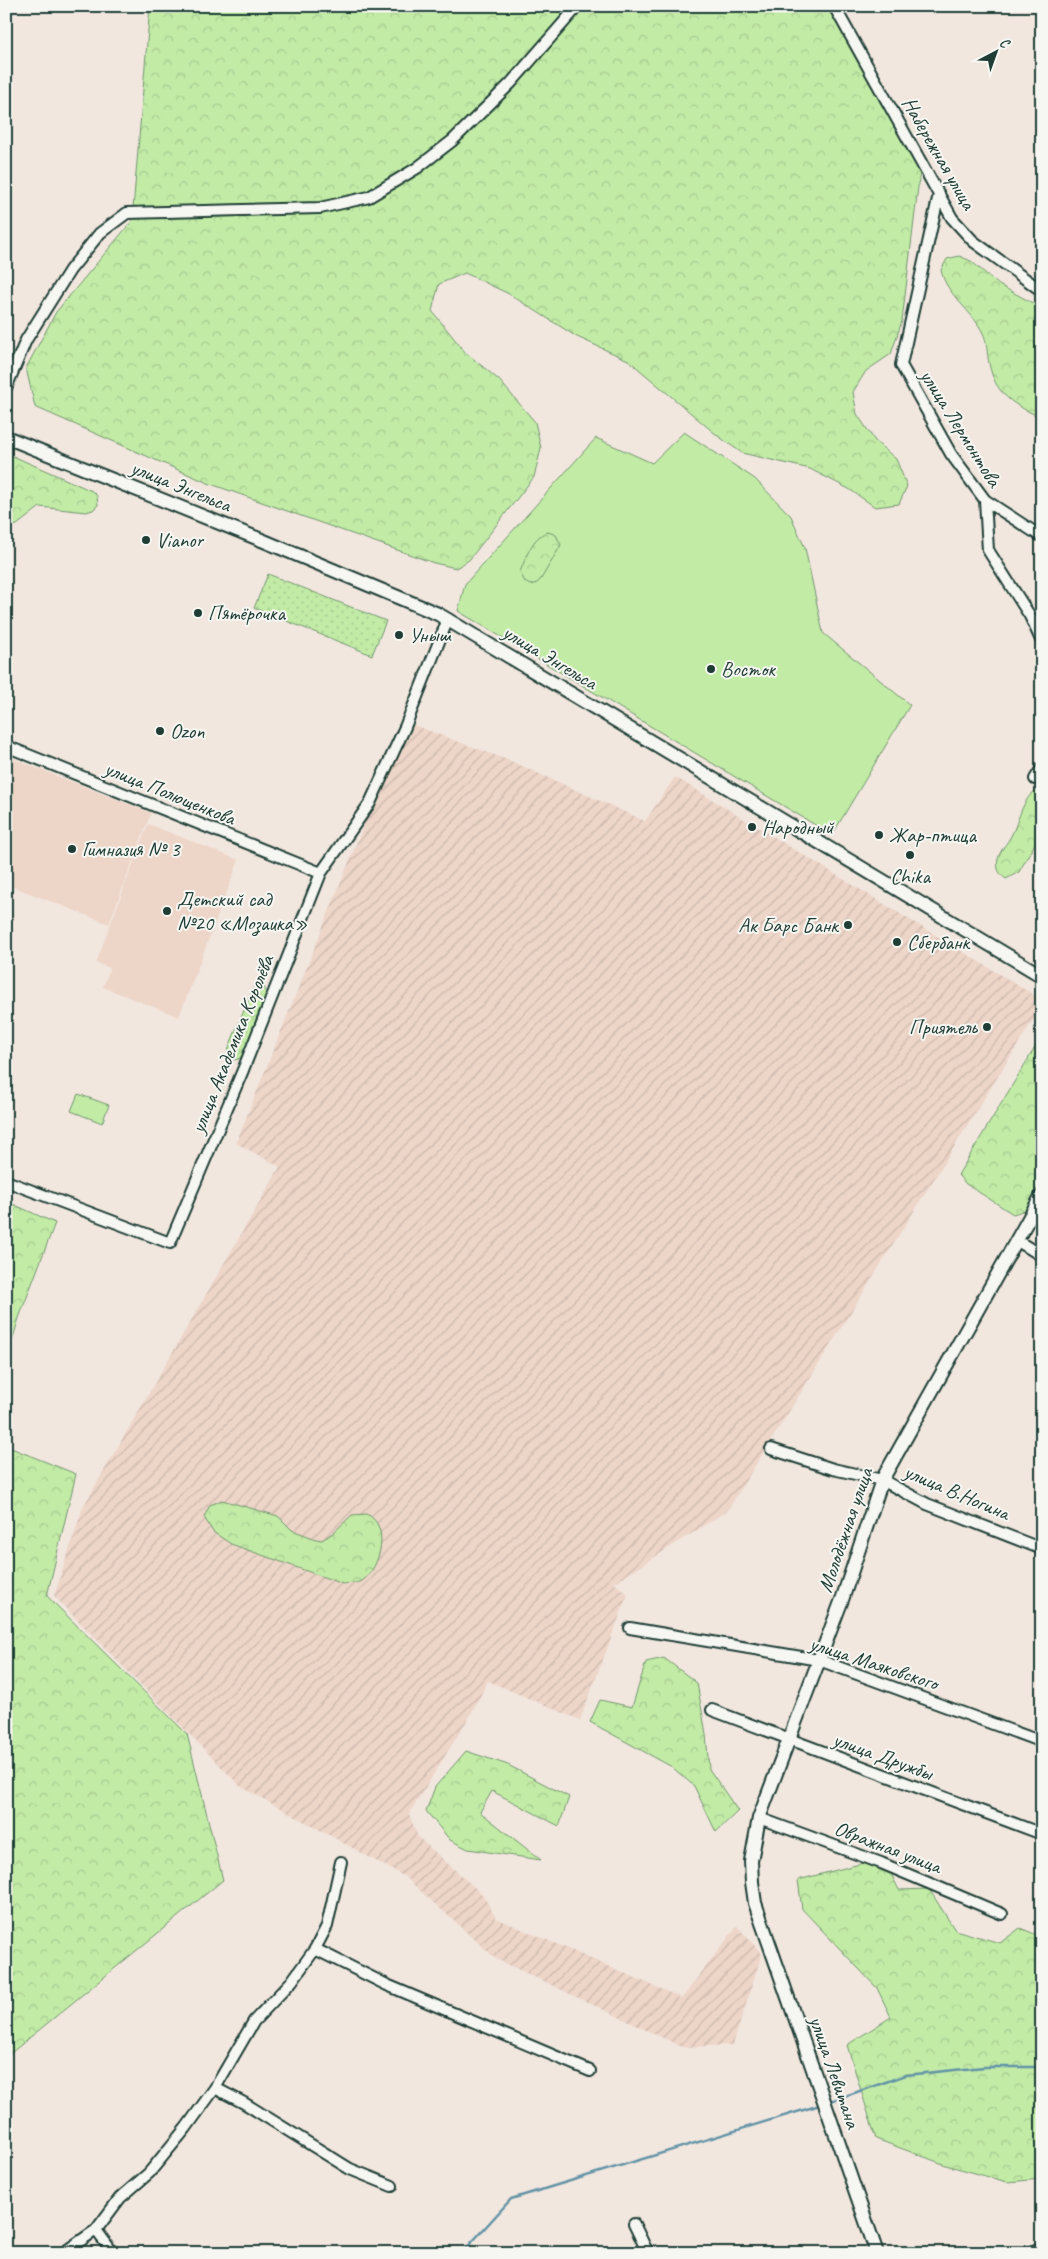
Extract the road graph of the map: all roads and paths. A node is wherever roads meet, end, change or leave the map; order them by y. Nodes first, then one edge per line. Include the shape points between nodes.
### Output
1 (578, 6) edge
2 (834, 6) edge
3 (939, 194) junction
4 (1042, 291) edge
5 (6, 388) edge
6 (6, 437) edge
7 (985, 500) junction
8 (1042, 537) edge
9 (448, 619) junction
10 (1042, 642) edge
11 (6, 746) edge
12 (1042, 768) edge
13 (1035, 778) dead end
14 (321, 873) junction
15 (1042, 976) edge
16 (6, 1181) edge
17 (1042, 1195) edge
18 (1016, 1240) junction
19 (1042, 1256) edge
20 (771, 1449) dead end
21 (882, 1480) junction
22 (1042, 1549) edge
23 (630, 1628) dead end
24 (819, 1660) junction
25 (712, 1710) dead end
26 (788, 1740) junction
27 (1042, 1742) edge
28 (760, 1818) junction
29 (1042, 1834) edge
30 (341, 1862) dead end
31 (756, 1903) joint
32 (1002, 1914) dead end
33 (315, 1949) junction
34 (590, 2071) dead end
35 (215, 2088) junction
36 (392, 2186) dead end
37 (634, 2224) dead end
38 (96, 2230) junction
39 (1042, 2248) edge
40 (63, 2253) edge
41 (113, 2253) edge
42 (648, 2253) edge
43 (877, 2253) edge
44 (1027, 2253) edge

1 - 5 street via 511,83 452,141 417,168 370,197 320,208 127,213 121,216 100,233 70,270 26,340
2 - 3 street, Набережная улица
3 - 4 street, Набережная улица via 952,218 973,241
3 - 7 street, улица Лермонтова via 900,365 950,454
6 - 9 main road, улица Энгельса via 273,544
7 - 8 street
7 - 10 street, улица Лермонтова via 988,550 1030,616
9 - 14 street, улица Академика Королёва via 405,727 370,803
9 - 15 main road, улица Энгельса
11 - 14 street, улица Полющенкова
12 - 13 street
14 - 16 street, улица Академика Королёва via 170,1243
17 - 18 main road, Молодёжная улица
18 - 19 street
18 - 21 main road, Молодёжная улица
20 - 21 street, улица В.Ногина via 833,1469
21 - 22 street, улица В.Ногина via 927,1504
21 - 24 main road, Молодёжная улица
23 - 24 street, улица Маяковского
24 - 26 main road, Молодёжная улица
24 - 27 street, улица Маяковского
25 - 26 street, улица Дружбы
26 - 28 main road, Молодёжная улица
26 - 29 street, улица Дружбы
28 - 31 main road, Молодёжная улица via 751,1861
28 - 32 street, Овражная улица via 881,1863
30 - 33 street via 327,1926
31 - 43 main road, улица Левитана
33 - 34 street via 388,1985
33 - 35 street via 292,1981 254,2022
35 - 36 street via 350,2169
35 - 38 street via 186,2128 148,2173 120,2198
37 - 42 street
38 - 40 street
38 - 41 street
39 - 44 street

